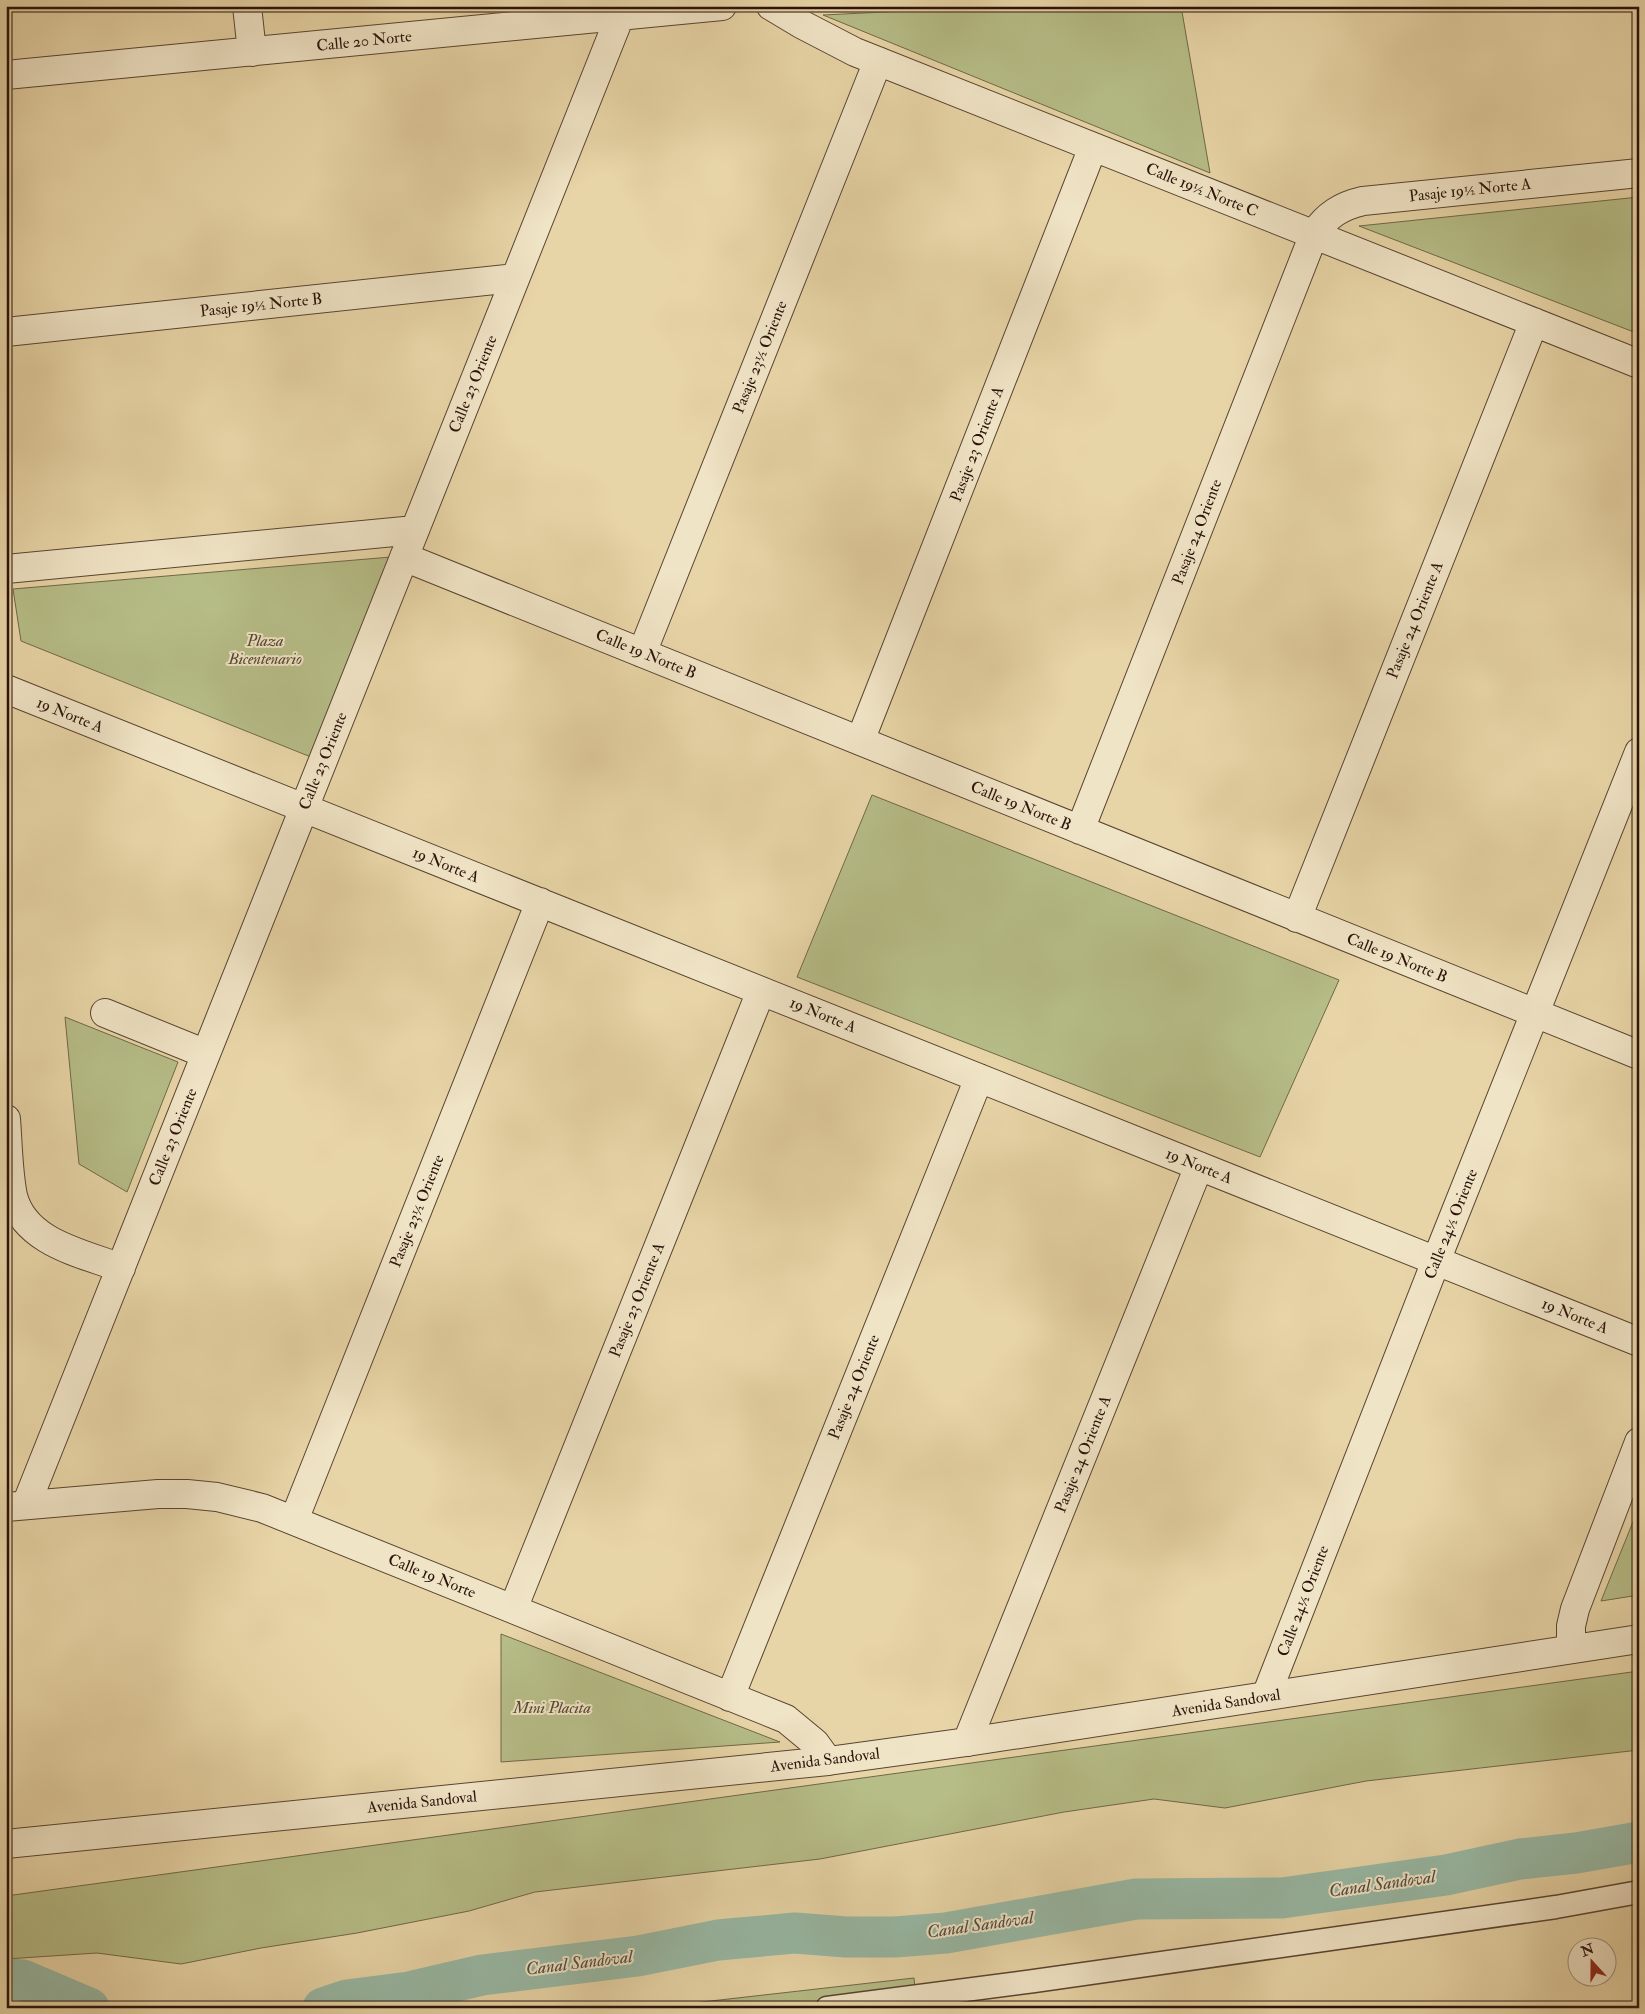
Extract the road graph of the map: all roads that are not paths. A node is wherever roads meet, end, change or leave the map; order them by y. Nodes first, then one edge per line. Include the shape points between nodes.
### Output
1 (247, 6) edge
2 (722, 6) edge
3 (771, 6) edge
4 (620, 16) junction
5 (252, 52) junction
6 (878, 61) junction
7 (6, 75) edge
8 (1093, 147) junction
9 (1639, 173) edge
10 (1314, 234) junction
11 (515, 278) junction
12 (1534, 322) junction
13 (6, 332) edge
14 (1639, 364) edge
15 (415, 530) junction
16 (404, 557) junction
17 (6, 569) edge
18 (642, 653) junction
19 (6, 689) edge
20 (860, 741) junction
21 (1639, 752) edge
22 (1632, 786) edge
23 (304, 808) junction
24 (1080, 830) junction
25 (540, 902) junction
26 (1297, 918) junction
27 (760, 991) junction
28 (105, 1013) dead end
29 (1534, 1014) junction
30 (206, 1054) junction
31 (1639, 1055) edge
32 (978, 1078) junction
33 (6, 1119) edge
34 (1198, 1166) junction
35 (1436, 1261) junction
36 (121, 1268) junction
37 (1639, 1342) edge
38 (1639, 1442) edge
39 (16, 1506) edge
40 (294, 1520) junction
41 (513, 1609) junction
42 (1639, 1639) edge
43 (1571, 1649) junction
44 (1266, 1696) junction
45 (730, 1697) junction
46 (967, 1742) junction
47 (828, 1761) junction
48 (6, 1844) edge
49 (1639, 1892) edge
50 (827, 2008) edge

1 - 5 street
2 - 4 street, Calle 20 Norte
3 - 6 street, Calle 19½ Norte C via 836,43
4 - 5 street, Calle 20 Norte
4 - 11 street, Calle 23 Oriente
5 - 7 street, Calle 20 Norte
6 - 8 street, Calle 19½ Norte C
6 - 18 street, Pasaje 23½ Oriente
8 - 10 street, Calle 19½ Norte C
8 - 20 street, Pasaje 23 Oriente A
9 - 10 street, Pasaje 19½ Norte A via 1363,200 1333,212
10 - 12 street, Calle 19½ Norte C
10 - 24 street, Pasaje 24 Oriente
11 - 13 street, Pasaje 19½ Norte B
11 - 15 street, Calle 23 Oriente
12 - 14 street, Calle 19½ Norte C
12 - 26 street, Pasaje 24 Oriente A
15 - 16 street, Calle 23 Oriente
15 - 17 street
16 - 18 street, Calle 19 Norte B
16 - 23 street, Calle 23 Oriente
18 - 20 street, Calle 19 Norte B
19 - 23 street, 19 Norte A
20 - 24 street, Calle 19 Norte B
21 - 22 street, Calle 24½ Oriente
22 - 29 street, Calle 24½ Oriente
23 - 25 street, 19 Norte A
23 - 30 street, Calle 23 Oriente
24 - 26 street, Calle 19 Norte B
25 - 27 street, 19 Norte A
25 - 40 street, Pasaje 23½ Oriente
26 - 29 street, Calle 19 Norte B
27 - 32 street, 19 Norte A
27 - 41 street, Pasaje 23 Oriente A
28 - 30 street
29 - 31 street, Calle 19 Norte B
29 - 35 street, Calle 24½ Oriente
30 - 36 street, Calle 23 Oriente
32 - 34 street, 19 Norte A
32 - 45 street, Pasaje 24 Oriente
33 - 36 street via 14,1196 26,1221 54,1244
34 - 35 street, 19 Norte A
34 - 46 street, Pasaje 24 Oriente A
35 - 37 street, 19 Norte A
35 - 44 street, Calle 24½ Oriente
36 - 39 street, Calle 23 Oriente
38 - 43 street via 1575,1608
39 - 40 street, Calle 19 Norte via 188,1494 240,1502
40 - 41 street, Calle 19 Norte
41 - 45 street, Calle 19 Norte
42 - 43 street, Avenida Sandoval
43 - 44 street, Avenida Sandoval
44 - 46 street, Avenida Sandoval
45 - 47 street, Calle 19 Norte via 786,1719 815,1743
46 - 47 street, Avenida Sandoval
47 - 48 street, Avenida Sandoval
49 - 50 lane via 1527,1911

